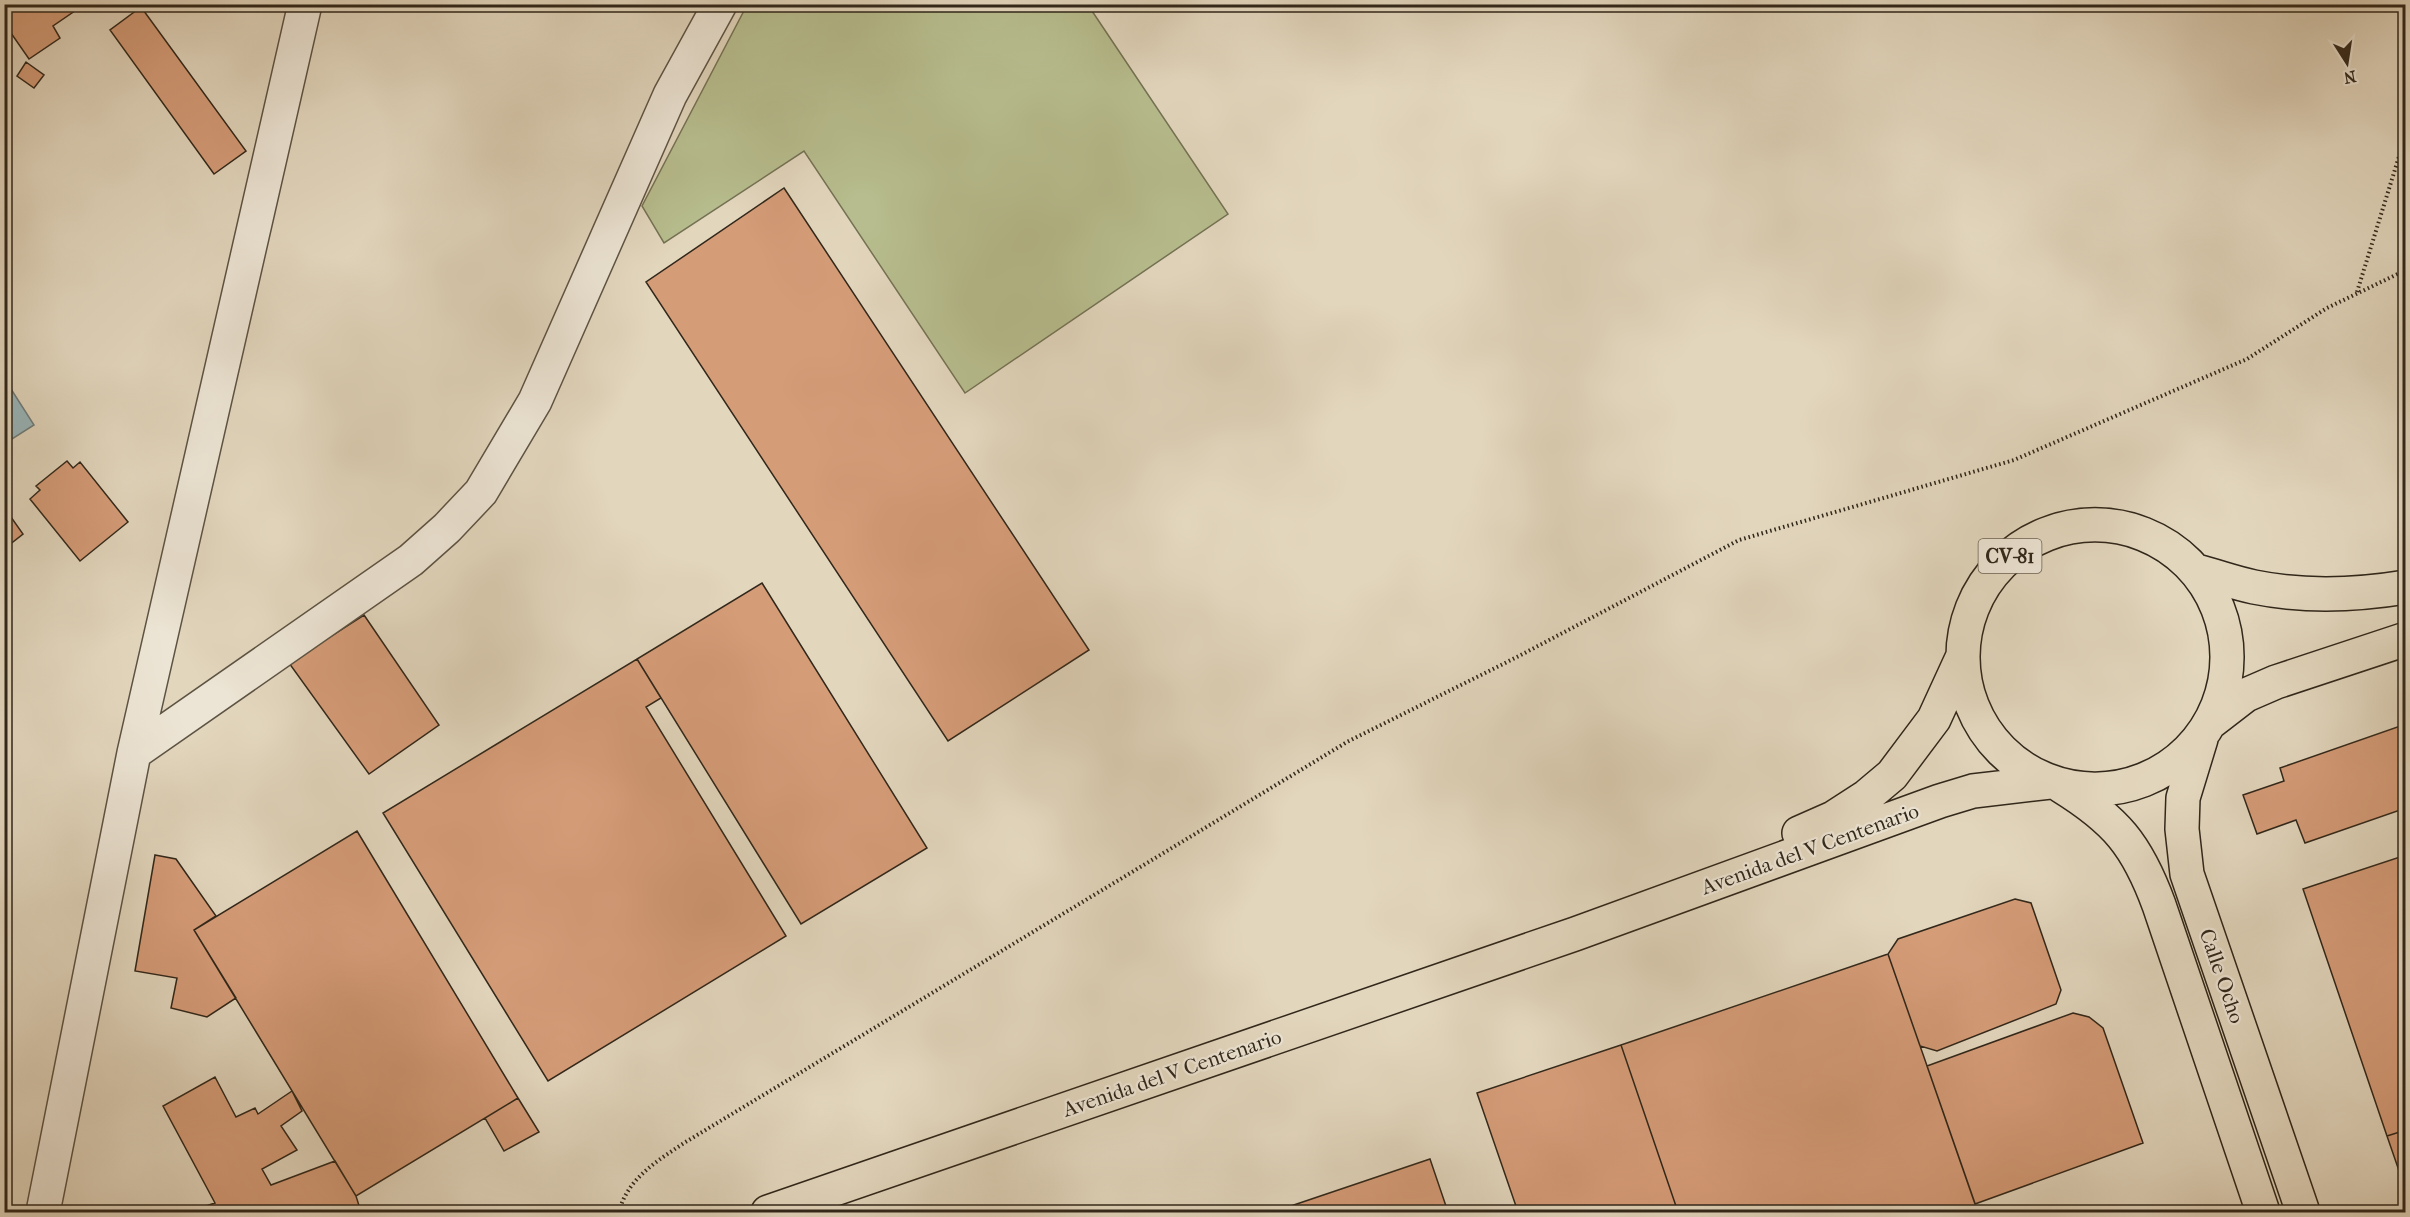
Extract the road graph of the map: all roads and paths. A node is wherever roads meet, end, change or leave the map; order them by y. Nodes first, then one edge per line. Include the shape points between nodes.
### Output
1 (305, 4) edge
2 (720, 4) edge
3 (2406, 134) edge
4 (2406, 270) edge
5 (2357, 293) junction
6 (2196, 571) junction
7 (2406, 586) edge
8 (2406, 639) edge
9 (1962, 658) junction
10 (2207, 729) junction
11 (134, 753) junction
12 (2055, 784) junction
13 (1575, 934) junction
14 (43, 1212) edge
15 (619, 1212) edge
16 (768, 1212) edge
17 (2263, 1212) edge
18 (2303, 1212) edge

1 - 11 lane
2 - 11 lane via 670,95 535,401 481,492 411,560
3 - 5 path
4 - 5 path
5 - 15 path via 2247,359 2014,460 1739,540 1347,742 684,1143 646,1168 622,1200
6 - 7 main road, CV-81 via 2255,587 2305,593
6 - 9 main road, CV-81 via 2166,544 2129,529 2088,525 2049,532 2013,552 1985,582 1968,618
6 - 10 main road, CV-81 via 2217,605 2228,644 2225,684
8 - 10 main road, CV-81 via 2276,682 2247,696
9 - 12 main road, CV-81 via 1966,692 1980,724 2001,751 2028,772
9 - 13 main road, Avenida del V Centenario via 1934,719 1892,775 1867,796 1833,818
10 - 12 main road, CV-81 via 2181,759 2153,777 2123,787 2091,790
10 - 18 main road, Calle Ocho / CV-81 via 2184,798 2182,829 2187,874
11 - 14 lane
12 - 13 main road, Avenida del V Centenario via 1973,791 1940,801
12 - 17 main road, Calle Ocho / CV-81 via 2103,815 2140,859
13 - 16 main road, Avenida del V Centenario

